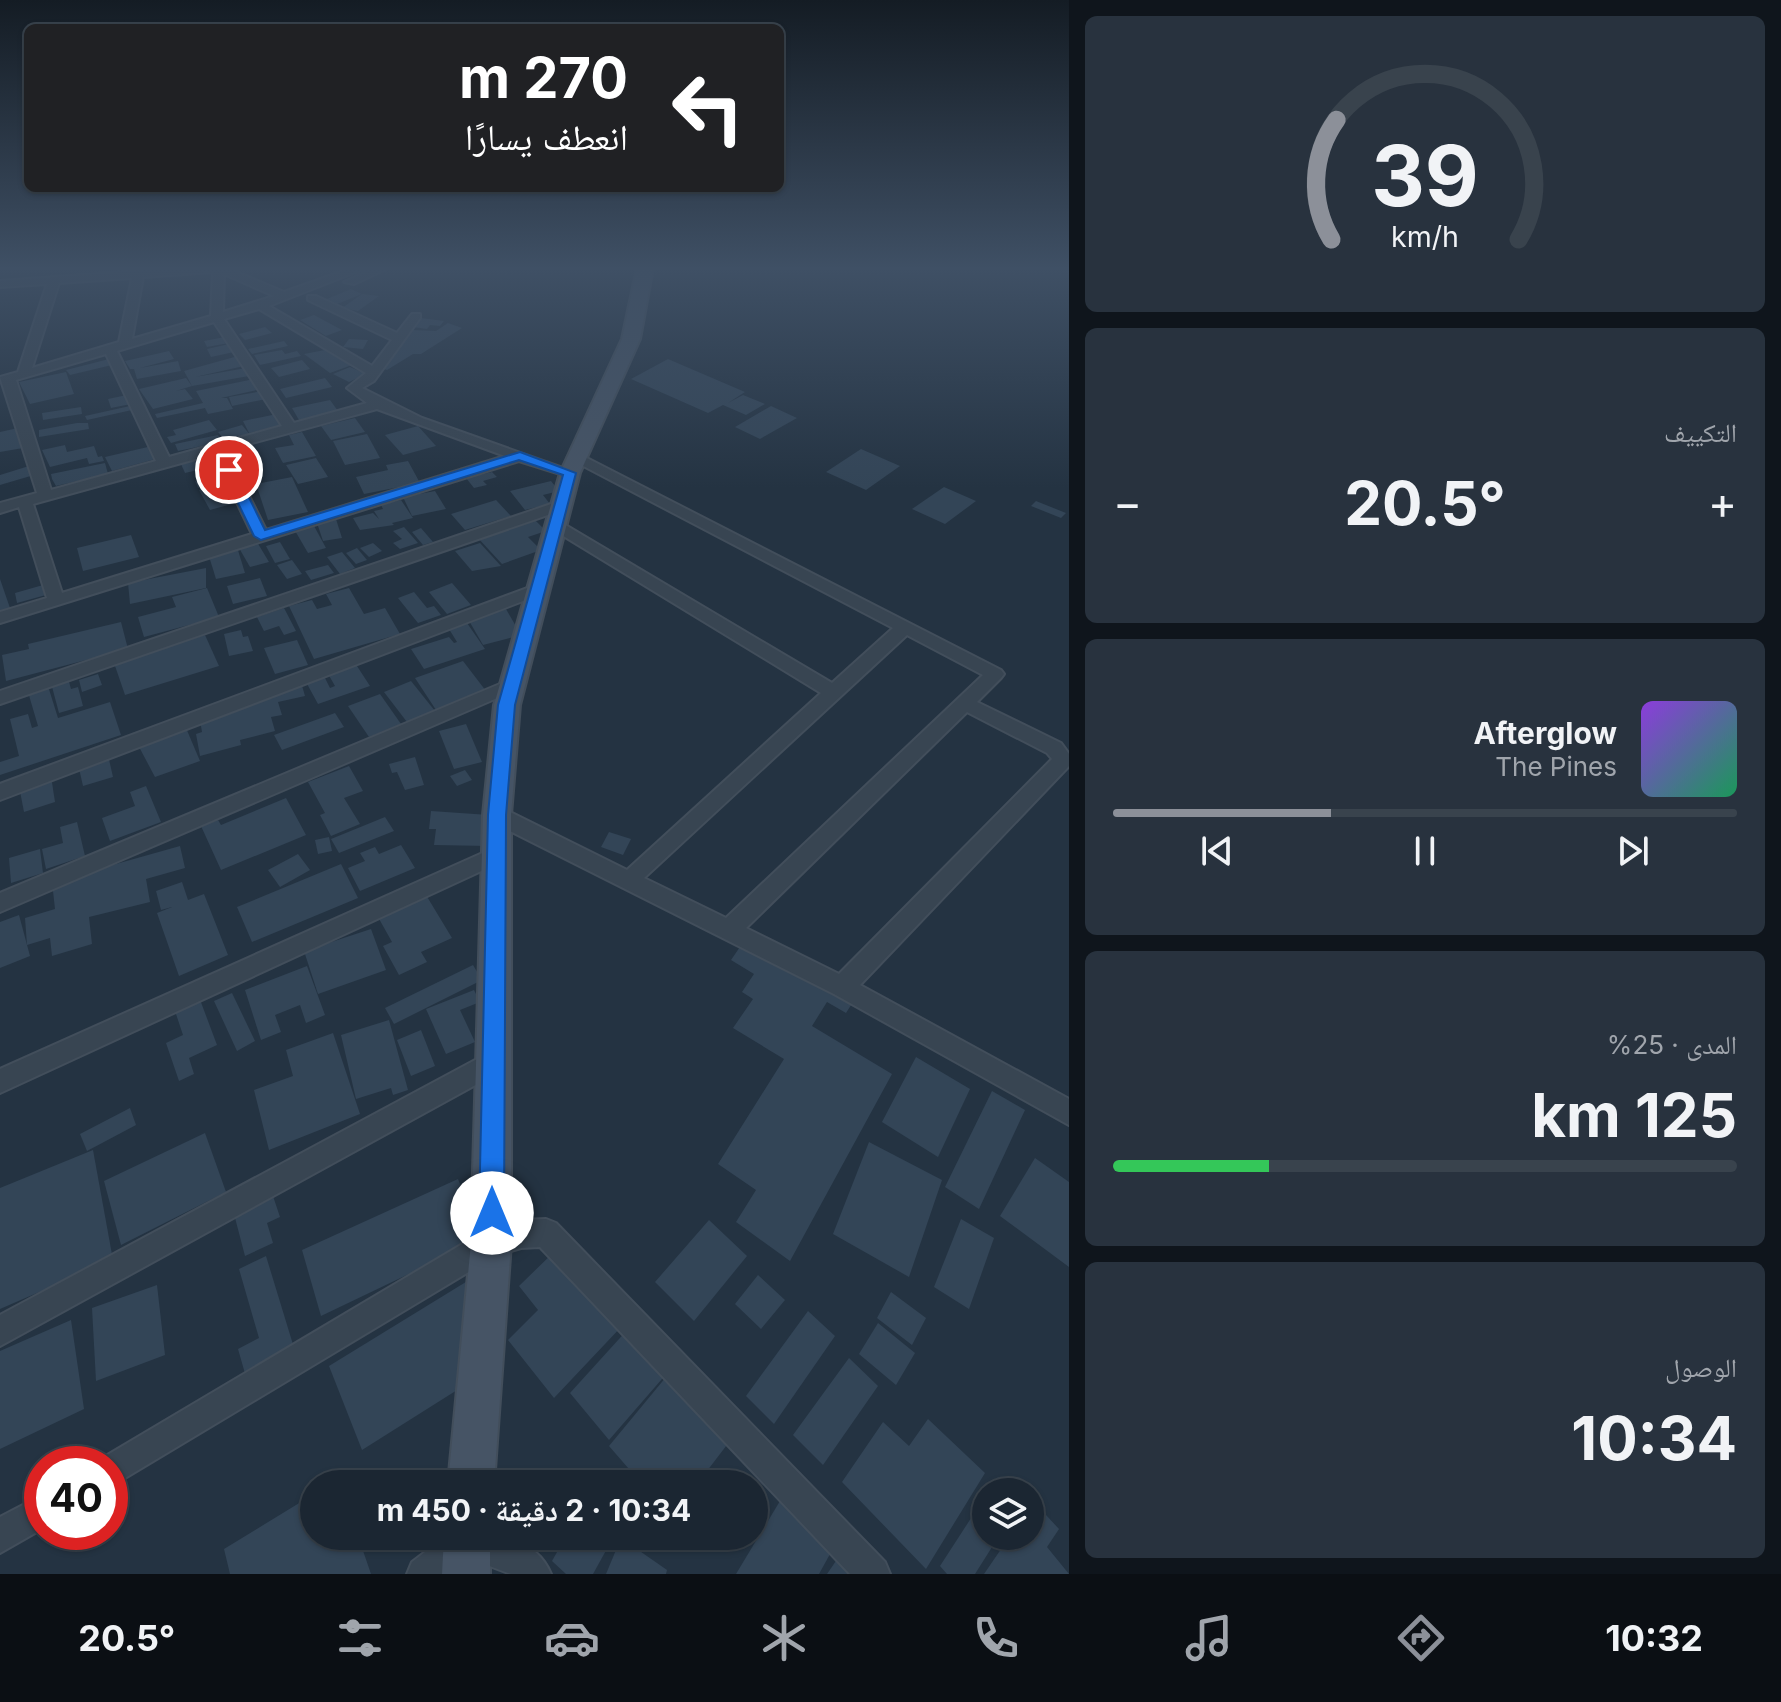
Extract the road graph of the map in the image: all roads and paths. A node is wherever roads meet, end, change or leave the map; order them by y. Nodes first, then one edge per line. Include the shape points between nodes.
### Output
1 (27, 341) edge
2 (134, 341) edge
3 (233, 341) edge
4 (321, 341) edge
5 (395, 341) edge
6 (630, 341) edge
7 (125, 344) joint
8 (110, 348) junction
9 (372, 371) junction
10 (11, 378) edge
11 (376, 405) junction
12 (290, 428) junction
13 (218, 448) junction
14 (520, 456) junction
15 (164, 463) junction
16 (573, 465) junction
17 (45, 495) junction
18 (25, 501) junction
19 (0, 508) edge
20 (560, 516) junction
21 (261, 536) junction
22 (538, 589) junction
23 (56, 600) junction
24 (0, 618) edge
25 (905, 627) junction
26 (512, 685) junction
27 (834, 692) junction
28 (0, 698) edge
29 (964, 703) junction
30 (0, 792) edge
31 (497, 815) junction
32 (496, 855) junction
33 (636, 872) dead end
34 (0, 903) edge
35 (730, 929) junction
36 (842, 987) junction
37 (492, 1063) junction
38 (0, 1081) edge
39 (1069, 1113) edge
40 (491, 1243) junction
41 (0, 1331) edge
42 (128, 1460) edge
43 (472, 1470) edge
44 (24, 1522) edge
45 (0, 1536) edge
46 (467, 1550) edge
47 (424, 1574) edge
48 (534, 1574) edge
49 (873, 1574) edge

1 - 10 street
2 - 7 street
3 - 12 street
4 - 9 street
5 - 9 street
6 - 16 street
7 - 8 street
8 - 10 street
8 - 15 street
9 - 11 street via 355,392
10 - 17 street
11 - 12 street
11 - 14 street
12 - 13 street
13 - 15 street
13 - 21 street
14 - 16 street
14 - 21 street
15 - 17 street
16 - 20 street
16 - 25 street
17 - 18 street
18 - 19 street
18 - 23 street
20 - 22 street
20 - 27 street
20 - 28 street
21 - 23 street
22 - 26 street
22 - 30 street
23 - 24 street
25 - 27 street
25 - 29 street via 995,674
26 - 31 street
26 - 34 street
27 - 33 street
29 - 35 street
29 - 36 street via 1054,748 1063,760
31 - 32 street
31 - 35 street
32 - 37 street
32 - 38 street
35 - 36 street
36 - 39 street
37 - 40 street
37 - 41 street
40 - 42 street
40 - 43 street
40 - 49 street via 546,1233
44 - 45 street
46 - 47 street
46 - 48 street via 526,1563

